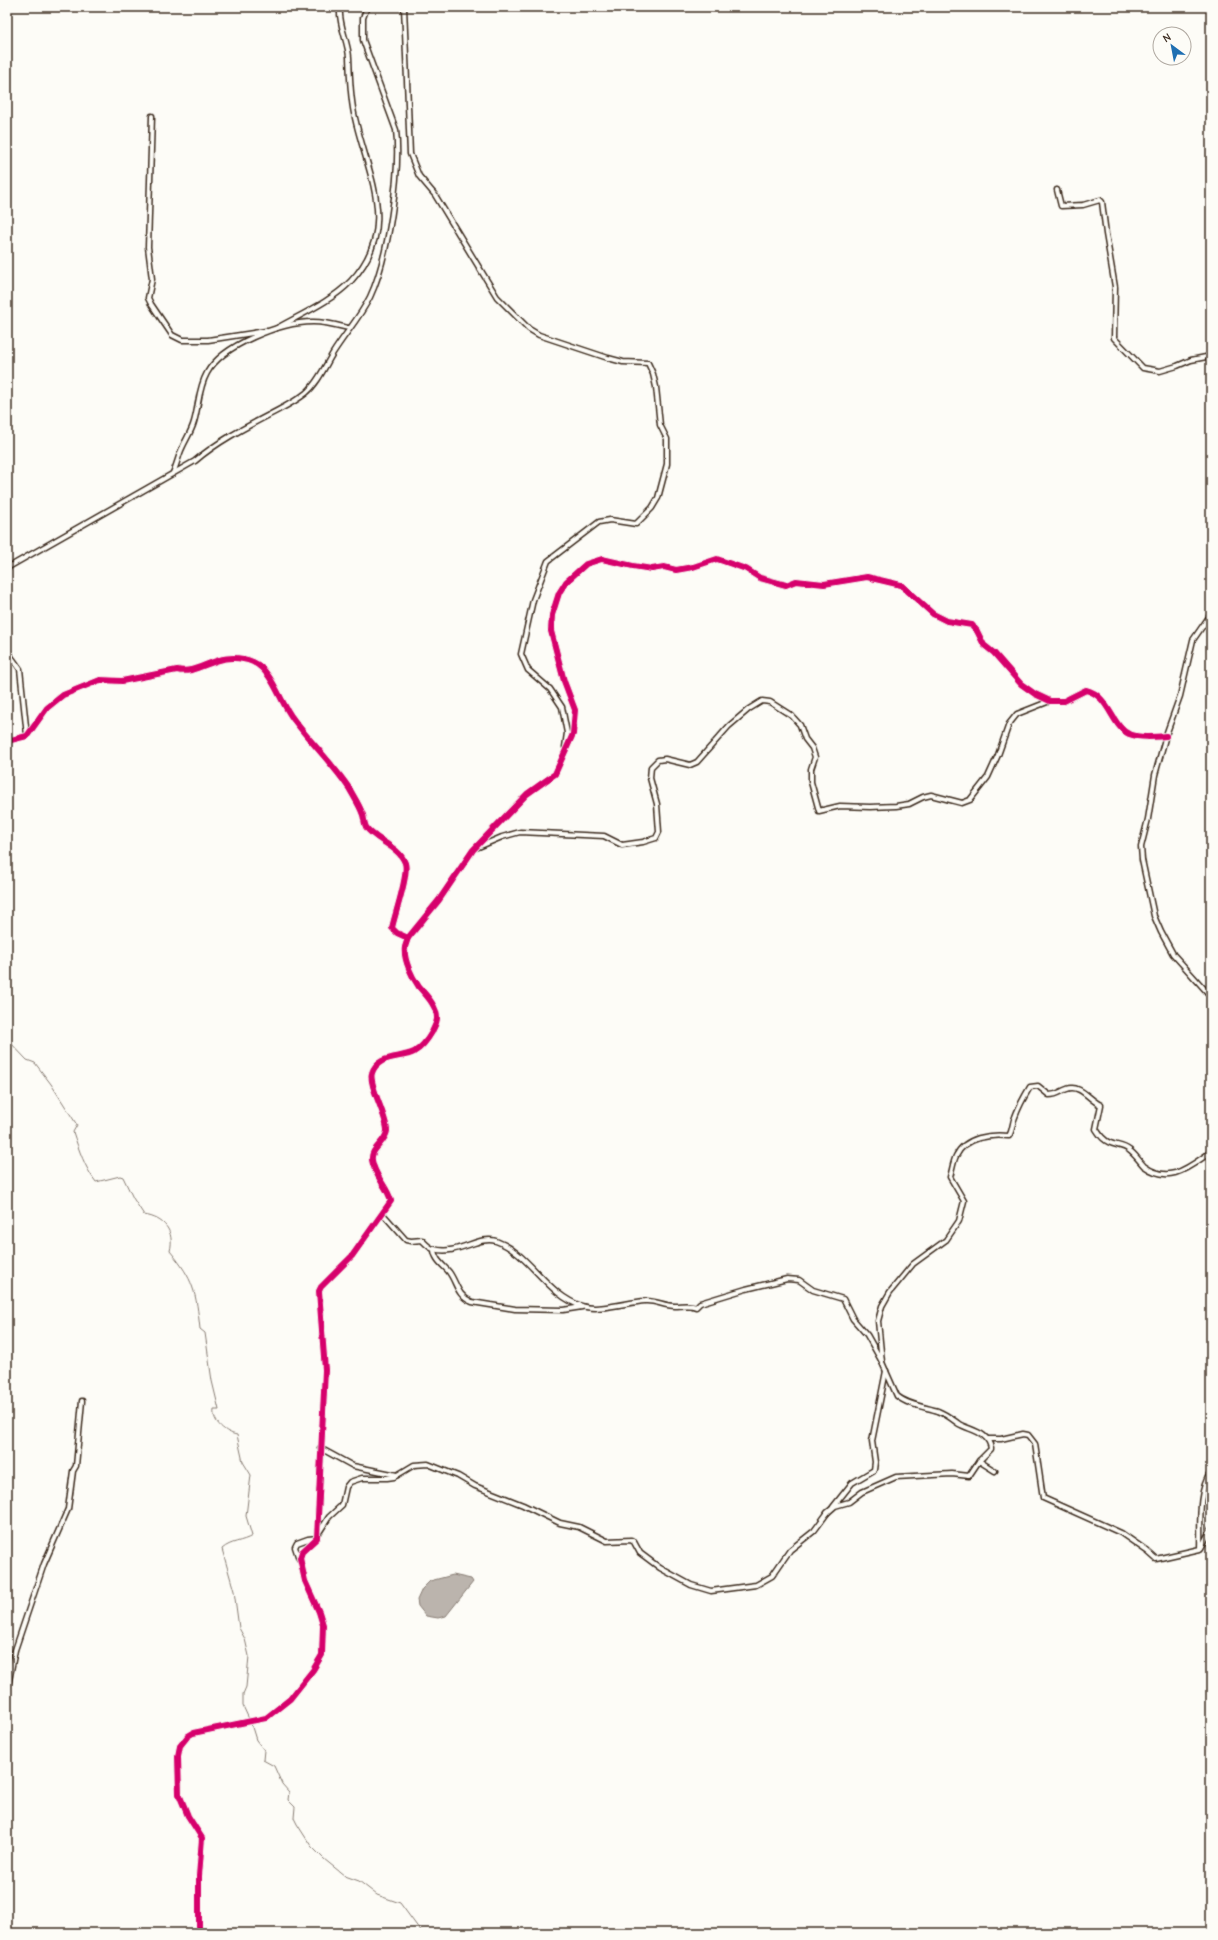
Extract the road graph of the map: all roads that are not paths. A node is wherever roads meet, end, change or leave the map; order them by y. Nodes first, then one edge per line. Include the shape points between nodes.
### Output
1 (340, 7) edge
2 (367, 7) edge
3 (404, 7) edge
4 (152, 116) dead end
5 (1057, 190) dead end
6 (277, 328) junction
7 (348, 328) junction
8 (266, 331) junction
9 (1211, 356) edge
10 (173, 473) junction
11 (7, 568) edge
12 (1211, 614) edge
13 (7, 651) edge
14 (1050, 701) junction
15 (27, 736) junction
16 (1166, 736) junction
17 (7, 741) edge
18 (565, 750) junction
19 (473, 850) junction
20 (408, 938) junction
21 (1211, 998) edge
22 (1211, 1152) edge
23 (383, 1214) junction
24 (434, 1249) junction
25 (582, 1307) junction
26 (882, 1362) junction
27 (886, 1371) junction
28 (82, 1401) dead end
29 (988, 1439) junction
30 (320, 1448) junction
31 (979, 1461) junction
32 (995, 1471) dead end
33 (1211, 1472) edge
34 (397, 1475) junction
35 (827, 1513) junction
36 (1211, 1529) edge
37 (318, 1537) junction
38 (1200, 1549) junction
39 (301, 1564) junction
40 (8, 1691) edge
41 (199, 1933) edge

1 - 6 street via 347,43 354,117 374,182 378,221 372,252 351,281 329,298
2 - 7 street via 362,18 363,40 396,130 398,145 393,203 381,265 370,297
3 - 18 street via 410,154 419,176 435,195 497,297 534,333 616,360 648,363 653,374 658,417 667,439 667,464 658,498 636,524 610,520 599,522 548,561 532,600 521,654 528,670 550,689 562,707 567,734
4 - 8 street via 148,247 152,279 148,298 151,304 172,335 182,340 208,340
5 - 9 street via 1061,206 1100,200 1102,202 1115,287 1114,338 1144,368 1160,371
6 - 7 street via 312,322 331,323
6 - 8 street
7 - 10 street via 318,378 306,392 286,406 210,448 195,461
8 - 10 street via 213,362 200,388 194,424
10 - 11 street
12 - 16 street via 1193,640 1180,696
13 - 15 street via 20,669
14 - 16 street via 1064,702 1086,690 1091,691 1111,712 1121,729 1129,734 1145,737
14 - 18 street via 1021,684 994,653 984,646 972,625 947,621 933,614 901,586 867,577 824,584 796,581 786,585 760,578 746,569 717,559 676,570 664,567 652,569 602,559 586,564 566,582 559,593 552,615 551,631 564,681 575,710 572,734
14 - 19 street via 1017,714 1009,724 988,777 970,800 962,803 931,795 896,806 840,806 818,811 811,782 811,769 815,757 812,748 805,739 800,725 792,716 770,702 762,701 729,726 698,762 690,765 665,759 658,760 651,767 650,778 657,804 660,832 656,838 622,844 604,836 520,832
15 - 17 street
15 - 20 street via 55,700 100,680 122,681 177,670 183,672 233,657 260,666 266,672 289,714 349,788 366,826 403,860 406,873 392,928
16 - 21 street via 1154,774 1141,847 1142,860 1154,916 1161,932 1173,954
18 - 19 street via 554,774 527,794
19 - 20 street via 439,900
20 - 23 street via 405,947 411,972 435,1008 437,1018 431,1034 417,1050 409,1054 392,1056 377,1066 372,1073 372,1081 387,1129 372,1156 378,1178 391,1199
22 - 26 street via 1173,1175 1153,1172 1129,1149 1104,1141 1096,1129 1101,1105 1093,1102 1086,1093 1067,1089 1061,1094 1049,1095 1038,1086 1030,1087 1019,1105 1009,1136 990,1135 977,1139 959,1151 955,1158 950,1178 964,1201 959,1221 946,1240 913,1264 882,1306 878,1321
23 - 24 street via 406,1240 422,1240
23 - 30 street via 375,1221 348,1260 319,1291 324,1370
24 - 25 street via 451,1250 486,1240 504,1244 559,1294
24 - 25 street via 435,1256 450,1273 456,1288 472,1302 515,1309 564,1310
25 - 26 street via 611,1307 647,1301 670,1306 696,1307 746,1289 795,1279 813,1290 843,1299
26 - 27 street
27 - 29 street via 900,1398 941,1412
27 - 35 street via 872,1441 874,1470 852,1483
28 - 40 street via 76,1466 73,1471 68,1508 44,1564 15,1650
29 - 31 street via 990,1451
29 - 38 street via 1028,1435 1035,1444 1043,1498 1121,1533 1156,1559
30 - 34 street via 353,1466
30 - 37 street
31 - 32 street
31 - 35 street via 968,1476 952,1474 896,1477 835,1506
33 - 38 street via 1206,1480 1202,1506
34 - 35 street via 421,1463 438,1467 560,1523 579,1527 608,1541 631,1540 640,1553 660,1568 691,1585 711,1591 756,1586 772,1576 790,1550 808,1536
34 - 37 street via 387,1478 362,1478 350,1482 346,1487 342,1505 329,1517
36 - 38 street
37 - 39 street via 301,1553
37 - 39 street via 297,1543 296,1552
39 - 41 street via 322,1620 322,1655 301,1687 287,1703 266,1718 191,1734 180,1746 179,1794 188,1816 202,1838

